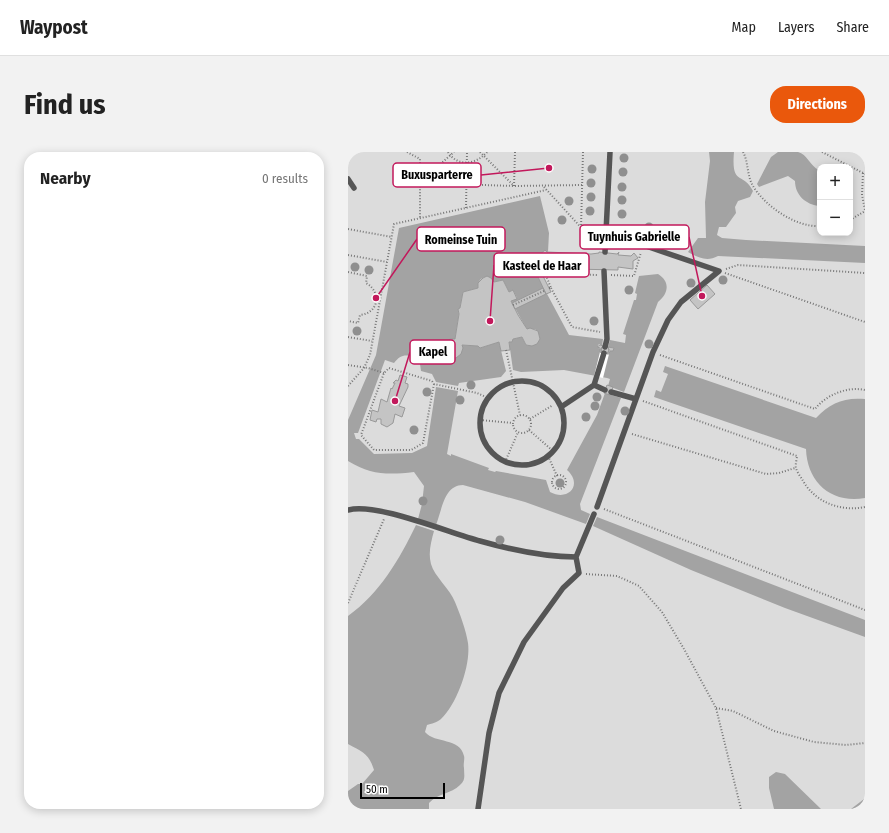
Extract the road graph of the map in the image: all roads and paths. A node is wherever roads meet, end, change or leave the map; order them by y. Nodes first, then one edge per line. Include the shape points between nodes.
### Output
1 (407, 152) edge
2 (448, 152) edge
3 (454, 152) edge
4 (467, 152) edge
5 (480, 152) edge
6 (486, 152) edge
7 (515, 152) edge
8 (583, 152) edge
9 (610, 152) edge
10 (743, 152) edge
11 (822, 152) edge
12 (450, 155) junction
13 (483, 156) junction
14 (467, 163) junction
15 (864, 174) edge
16 (348, 179) edge
17 (419, 183) junction
18 (466, 185) junction
19 (582, 185) junction
20 (514, 186) junction
21 (544, 186) junction
22 (354, 188) dead end
23 (546, 190) junction
24 (466, 208) junction
25 (865, 210) edge
26 (853, 218) edge
27 (420, 219) junction
28 (817, 225) edge
29 (348, 229) edge
30 (581, 229) junction
31 (605, 235) junction
32 (392, 237) junction
33 (643, 245) junction
34 (605, 252) joint
35 (348, 255) edge
36 (387, 262) junction
37 (719, 271) junction
38 (348, 272) edge
39 (604, 273) junction
40 (865, 273) edge
41 (544, 291) dead end
42 (378, 302) junction
43 (513, 306) dead end
44 (348, 321) edge
45 (865, 322) edge
46 (607, 336) junction
47 (348, 337) edge
48 (372, 342) junction
49 (605, 347) dead end
50 (506, 350) dead end
51 (604, 353) dead end
52 (661, 355) dead end
53 (348, 365) edge
54 (364, 368) junction
55 (382, 373) junction
56 (512, 382) junction
57 (435, 384) junction
58 (594, 385) junction
59 (348, 386) edge
60 (865, 390) edge
61 (488, 398) junction
62 (636, 399) junction
63 (560, 404) junction
64 (520, 415) junction
65 (480, 420) junction
66 (530, 420) junction
67 (513, 423) junction
68 (529, 430) junction
69 (624, 431) junction
70 (518, 432) junction
71 (553, 451) junction
72 (548, 456) junction
73 (505, 462) junction
74 (796, 468) junction
75 (557, 476) junction
76 (597, 507) joint
77 (865, 507) edge
78 (348, 510) edge
79 (386, 513) junction
80 (594, 514) dead end
81 (576, 558) junction
82 (579, 573) junction
83 (348, 603) edge
84 (865, 610) edge
85 (716, 708) junction
86 (865, 743) edge
87 (478, 809) edge
88 (741, 809) edge

1 - 17 path via 420,159
2 - 12 path
3 - 12 path
4 - 14 path
5 - 13 path
6 - 13 path
7 - 20 path
8 - 19 path
9 - 31 lane
10 - 28 path via 752,183 767,204 793,220
11 - 15 path
12 - 14 path via 458,161
12 - 17 path
13 - 14 path
13 - 20 path
14 - 18 path
15 - 25 path via 862,185
16 - 22 lane
17 - 18 path
17 - 27 path
18 - 20 path
18 - 24 path
19 - 21 path
19 - 30 path
20 - 21 path
21 - 23 path
23 - 24 path
23 - 30 path
24 - 27 path
25 - 26 path
27 - 32 path via 394,224
29 - 32 path
30 - 34 path
31 - 33 lane
31 - 34 lane
32 - 36 path
33 - 37 lane
33 - 39 path via 634,276
35 - 36 path
36 - 42 path
37 - 40 path via 738,265
37 - 45 path
37 - 62 lane via 683,301 668,320
38 - 42 path via 367,276 366,283 375,290
39 - 46 lane
39 - 46 path via 545,273 550,288 572,327
41 - 43 path
42 - 44 path via 371,312 360,315 358,323
42 - 48 path
46 - 49 lane
47 - 48 path
48 - 54 path
50 - 56 path
51 - 58 lane
52 - 60 path via 815,409 820,402 839,392
53 - 54 path
54 - 55 path
54 - 59 path
55 - 57 path via 389,368 395,369
55 - 57 path via 361,435 374,450 411,450 423,443
56 - 61 lane
56 - 63 lane via 526,381 539,384 550,391
56 - 64 path
57 - 61 path via 477,393
58 - 62 lane
58 - 63 lane
61 - 65 lane
62 - 69 lane
62 - 74 path via 797,456
63 - 66 path
63 - 71 lane via 564,431
64 - 66 path
64 - 67 path
65 - 67 path
65 - 73 lane via 481,433 486,445 494,455
66 - 68 path
67 - 70 path
68 - 70 path via 524,433
68 - 71 path
69 - 74 path via 766,474
69 - 76 lane
70 - 73 path
71 - 72 lane
72 - 73 lane via 534,463 520,465
72 - 75 path
74 - 77 path via 805,485 824,501 846,509
75 - 75 path via 562,476 566,481 566,485 560,489 553,485
76 - 84 path
78 - 79 lane via 358,508
79 - 81 lane via 534,554
79 - 83 path
80 - 81 lane
81 - 82 lane
82 - 85 path via 617,576 639,586 662,612
82 - 87 lane via 563,588 524,642 499,693 489,734
85 - 86 path via 734,711 774,731 814,742 846,745
85 - 88 path

